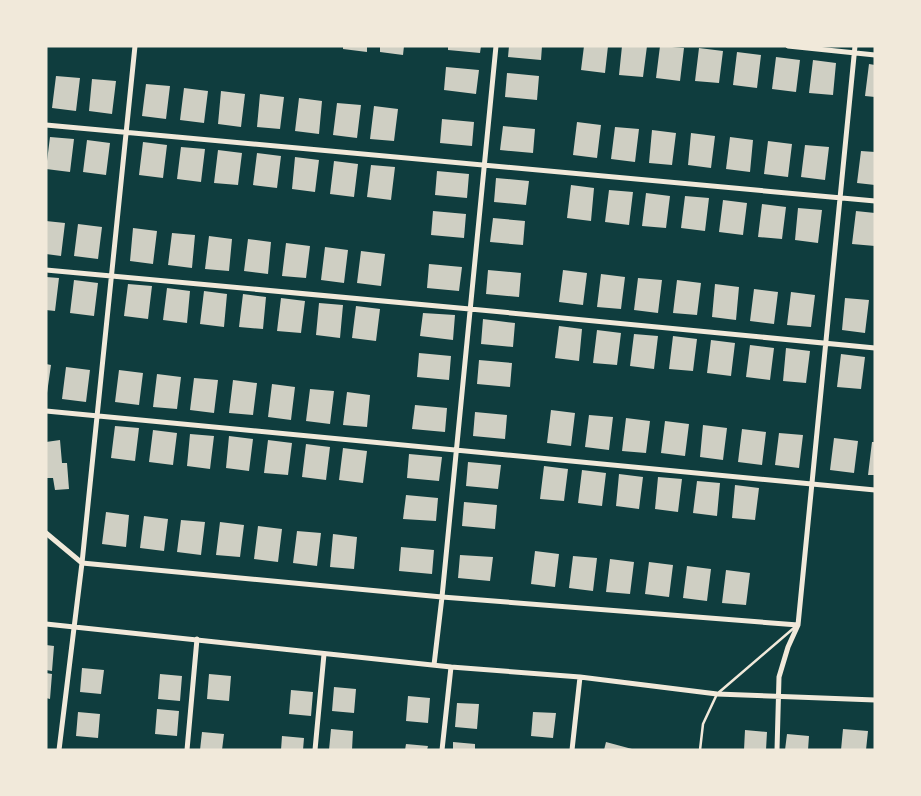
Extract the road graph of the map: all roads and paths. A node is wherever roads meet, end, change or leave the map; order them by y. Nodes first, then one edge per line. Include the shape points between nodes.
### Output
1 (135, 46) edge
2 (496, 46) edge
3 (788, 46) edge
4 (855, 46) edge
5 (854, 53) junction
6 (875, 55) edge
7 (46, 125) edge
8 (127, 133) junction
9 (485, 165) junction
10 (840, 197) junction
11 (875, 201) edge
12 (46, 270) edge
13 (111, 276) junction
14 (470, 309) junction
15 (825, 344) junction
16 (875, 348) edge
17 (46, 411) edge
18 (97, 416) junction
19 (457, 449) junction
20 (812, 483) junction
21 (875, 490) edge
22 (46, 533) edge
23 (82, 563) junction
24 (442, 598) junction
25 (46, 624) edge
26 (798, 625) junction
27 (73, 626) junction
28 (197, 640) junction
29 (324, 654) junction
30 (434, 665) junction
31 (450, 667) junction
32 (580, 677) junction
33 (717, 694) junction
34 (779, 697) junction
35 (875, 700) edge
36 (60, 750) edge
37 (187, 750) edge
38 (315, 750) edge
39 (442, 750) edge
40 (572, 750) edge
41 (700, 750) edge
42 (777, 750) edge

1 - 8 street
2 - 9 street
3 - 5 street
4 - 5 street
5 - 6 street
5 - 10 street
7 - 8 street
8 - 9 street
8 - 13 street
9 - 10 street
9 - 14 street
10 - 11 street
10 - 15 street
12 - 13 street
13 - 14 street
13 - 18 street
14 - 15 street
14 - 19 street
15 - 16 street
15 - 20 street
17 - 18 street
18 - 19 street
18 - 23 street
19 - 20 street
19 - 24 street
20 - 21 street
20 - 26 street
22 - 23 street
23 - 24 street
23 - 27 street
24 - 26 street
24 - 30 street
25 - 27 street
26 - 33 lane
26 - 34 street via 779,677
27 - 28 street
27 - 36 street
28 - 29 street
28 - 37 street
29 - 30 street
29 - 38 street
30 - 31 street
31 - 32 street
31 - 39 street
32 - 33 street
32 - 40 street
33 - 34 street
33 - 41 lane via 703,724
34 - 35 street
34 - 42 street

